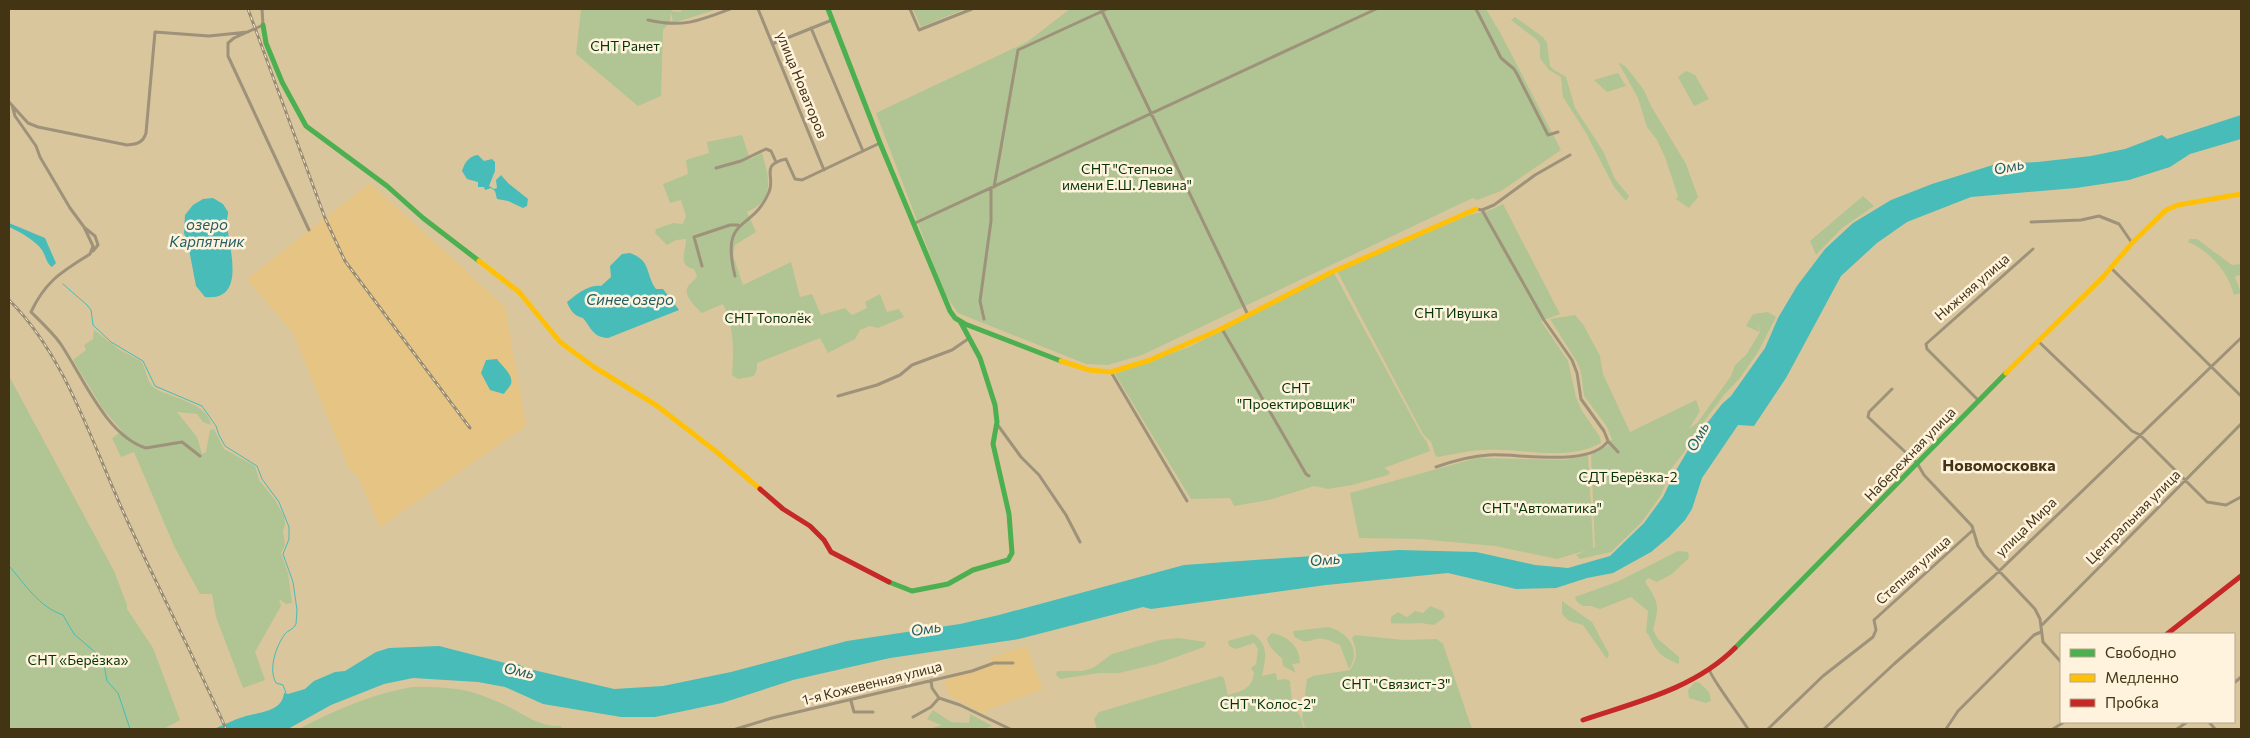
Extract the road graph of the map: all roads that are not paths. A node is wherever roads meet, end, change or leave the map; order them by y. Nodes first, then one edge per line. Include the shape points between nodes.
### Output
1 (262, 9) edge
2 (730, 9) edge
3 (758, 9) edge
4 (828, 9) edge
5 (910, 9) edge
6 (972, 9) edge
7 (1107, 9) edge
8 (1376, 9) edge
9 (1476, 9) edge
10 (1101, 10) edge
11 (648, 20) dead end
12 (832, 20) junction
13 (263, 26) junction
14 (811, 28) junction
15 (248, 32) junction
16 (772, 44) junction
17 (10, 103) edge
18 (1150, 115) junction
19 (1558, 132) dead end
20 (880, 143) junction
21 (863, 151) junction
22 (1570, 155) dead end
23 (776, 162) junction
24 (716, 168) dead end
25 (824, 170) junction
26 (993, 188) junction
27 (2241, 194) edge
28 (1479, 210) junction
29 (2031, 222) dead end
30 (913, 224) junction
31 (738, 225) junction
32 (309, 230) dead end
33 (2132, 243) junction
34 (2033, 250) dead end
35 (702, 266) dead end
36 (2111, 268) junction
37 (735, 276) dead end
38 (1248, 315) junction
39 (984, 319) dead end
40 (960, 321) junction
41 (1221, 329) junction
42 (968, 338) junction
43 (2241, 338) edge
44 (2038, 340) junction
45 (2212, 365) junction
46 (1111, 372) junction
47 (1892, 389) dead end
48 (838, 396) dead end
49 (2241, 396) edge
50 (1979, 401) junction
51 (997, 424) junction
52 (2241, 424) edge
53 (2140, 435) junction
54 (1608, 441) junction
55 (1618, 452) dead end
56 (200, 456) dead end
57 (1917, 463) junction
58 (1436, 467) dead end
59 (1309, 476) dead end
60 (2186, 481) junction
61 (2241, 497) edge
62 (1187, 501) dead end
63 (1973, 530) junction
64 (1080, 542) dead end
65 (1999, 570) junction
66 (2241, 576) edge
67 (2041, 626) junction
68 (2041, 632) junction
69 (2168, 633) edge
70 (2060, 661) edge
71 (1013, 663) dead end
72 (1710, 671) junction
73 (931, 680) junction
74 (939, 698) junction
75 (851, 701) junction
76 (873, 712) dead end
77 (913, 717) dead end
78 (1583, 720) dead end
79 (1949, 728) edge
80 (736, 729) edge
81 (1010, 729) edge
82 (1748, 729) edge
83 (1768, 729) edge
84 (1824, 729) edge

1 - 13 street
2 - 11 street via 683,24
3 - 16 street, улица Новаторов
4 - 12 street
5 - 6 street via 919,30
7 - 10 street
8 - 18 street
9 - 19 street via 1501,58 1517,74 1548,135
10 - 18 street
10 - 26 street via 1018,50
12 - 14 street
12 - 20 street
13 - 15 street
13 - 51 street via 266,44 282,82 306,126 519,292 560,342 656,405 718,453 783,509 810,526 835,555 912,591 948,584 974,570 1008,560 1012,554 1012,536 993,444
14 - 16 street
14 - 21 street
15 - 17 street via 209,36 155,32 146,133 142,142 136,144 28,123
15 - 32 street via 228,43 228,56
16 - 25 street, улица Новаторов
17 - 56 street via 93,246 93,251 55,276 31,312 60,344 104,414 121,433 146,448 182,442
18 - 26 street
18 - 38 street
20 - 21 street
20 - 30 street
21 - 25 street
22 - 28 street via 1535,175 1494,205
23 - 24 street via 771,151 766,149
23 - 25 street via 787,160 795,178 800,180
23 - 31 street via 769,170 769,192 754,213
26 - 30 street
26 - 39 street via 980,301
27 - 33 street, Набережная улица via 2170,208
28 - 38 street via 1330,272
28 - 54 street via 1544,320 1572,360 1581,400
29 - 33 street via 2100,216 2119,224
30 - 40 street via 950,311
31 - 35 street via 694,237
31 - 37 street via 730,250
33 - 36 street, Набережная улица
34 - 50 street, Нижняя улица via 1927,342 1927,349
36 - 44 street, Набережная улица
36 - 45 street
38 - 41 street
40 - 42 street
40 - 46 street via 1075,366
41 - 46 street via 1150,360
41 - 59 street
42 - 48 street via 952,350 912,365 877,386
42 - 51 street via 976,348 984,369
43 - 45 street, улица Мира
44 - 50 street, Набережная улица
44 - 53 street via 2132,431
45 - 49 street
45 - 53 street, улица Мира
46 - 62 street
47 - 57 street via 1868,417
50 - 57 street, Набережная улица
51 - 64 street via 1039,475
52 - 60 street, Центральная улица
53 - 60 street
53 - 65 street, улица Мира
54 - 55 street
54 - 58 street via 1590,453 1571,456 1473,456
57 - 63 street
57 - 72 street, Набережная улица
60 - 61 street via 2211,504 2226,505
60 - 67 street, Центральная улица
63 - 65 street via 1981,551
63 - 83 street, Степная улица via 1874,620 1876,630 1870,640 1824,676
65 - 67 street via 2035,609
65 - 84 street, улица Мира
66 - 69 street
67 - 68 street
68 - 70 street via 2043,642
68 - 79 street via 2034,634 1958,711
71 - 73 street, 1-я Кожевенная улица via 994,663
72 - 78 street, Набережная улица via 1682,686
72 - 82 street
73 - 74 street
73 - 75 street, 1-я Кожевенная улица
74 - 77 street via 931,707
74 - 81 street via 960,704
75 - 76 street via 854,712
75 - 80 street, 1-я Кожевенная улица

